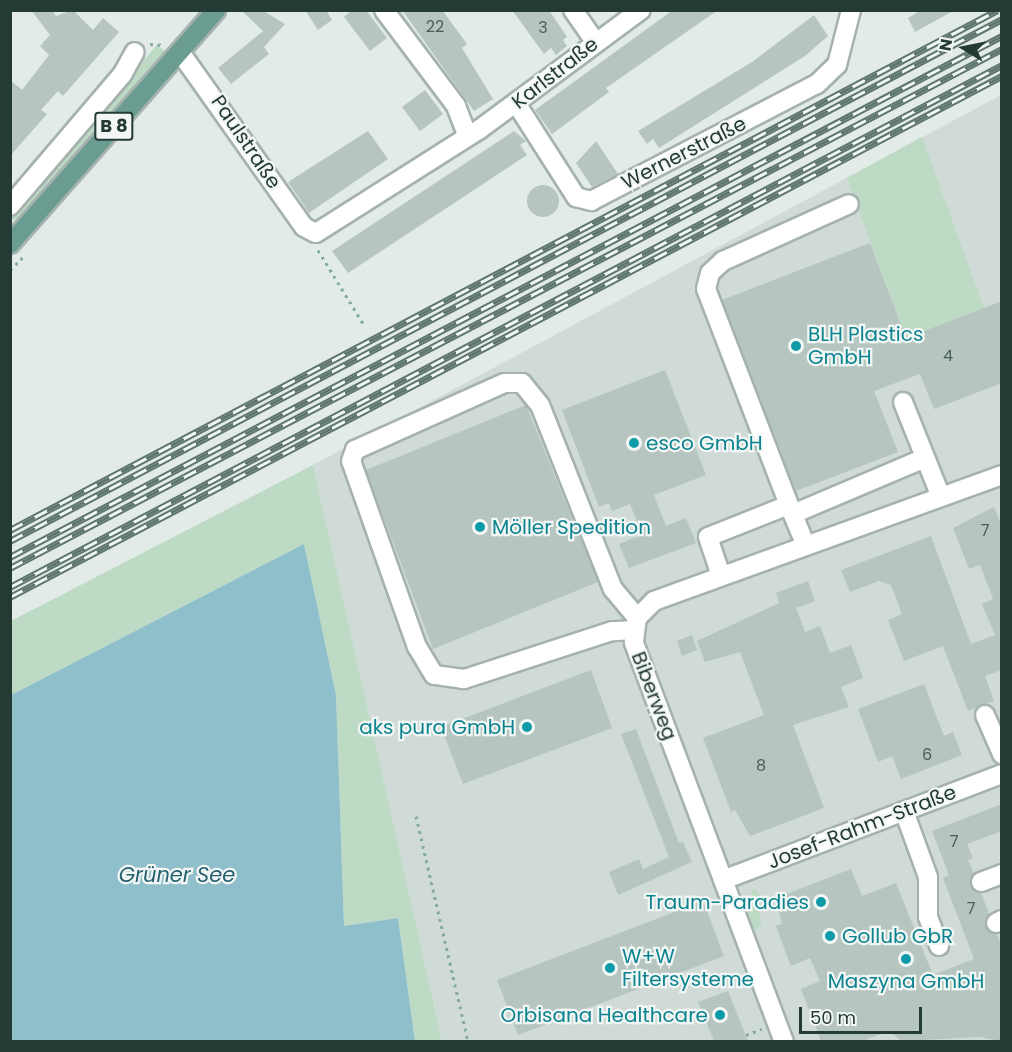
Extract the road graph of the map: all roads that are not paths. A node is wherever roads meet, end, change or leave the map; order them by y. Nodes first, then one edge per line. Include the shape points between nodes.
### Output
1 (216, 10) edge
2 (384, 10) edge
3 (573, 10) edge
4 (641, 10) edge
5 (851, 10) edge
6 (595, 41) junction
7 (135, 52) road end
8 (180, 52) junction
9 (516, 103) junction
10 (467, 134) junction
11 (849, 204) dead end
12 (10, 206) edge
13 (310, 234) joint
14 (11, 242) edge
15 (903, 402) dead end
16 (926, 458) junction
17 (1002, 475) edge
18 (941, 497) junction
19 (791, 509) junction
20 (806, 546) junction
21 (721, 576) junction
22 (635, 624) junction
23 (985, 715) dead end
24 (1002, 754) edge
25 (1002, 774) edge
26 (904, 811) junction
27 (1002, 874) edge
28 (723, 880) junction
29 (981, 882) dead end
30 (939, 946) dead end
31 (784, 1041) edge

1 - 8 main road, B 8
2 - 10 street via 456,106
3 - 6 street
4 - 6 street, Karlstraße
5 - 9 street, Wernerstraße via 837,64 817,84 591,201 576,197
6 - 9 street, Karlstraße
7 - 12 street via 122,75
8 - 13 street, Paulstraße
8 - 14 main road, B 8
9 - 10 street, Karlstraße
10 - 13 street, Karlstraße
11 - 19 street via 723,261 710,273 706,289
15 - 16 street
16 - 18 street
16 - 19 street
17 - 18 street
18 - 20 street
19 - 20 street
19 - 21 street via 708,537
20 - 21 street
21 - 22 street via 654,601
22 - 22 street via 612,589 540,405 522,383 504,383 355,450 351,461 413,636 434,675 464,679
22 - 28 street, Biberweg
23 - 24 street
25 - 26 street, Josef-Rahm-Straße
26 - 28 street, Josef-Rahm-Straße
26 - 30 street via 928,876 928,917
27 - 29 street
28 - 31 street, Biberweg

